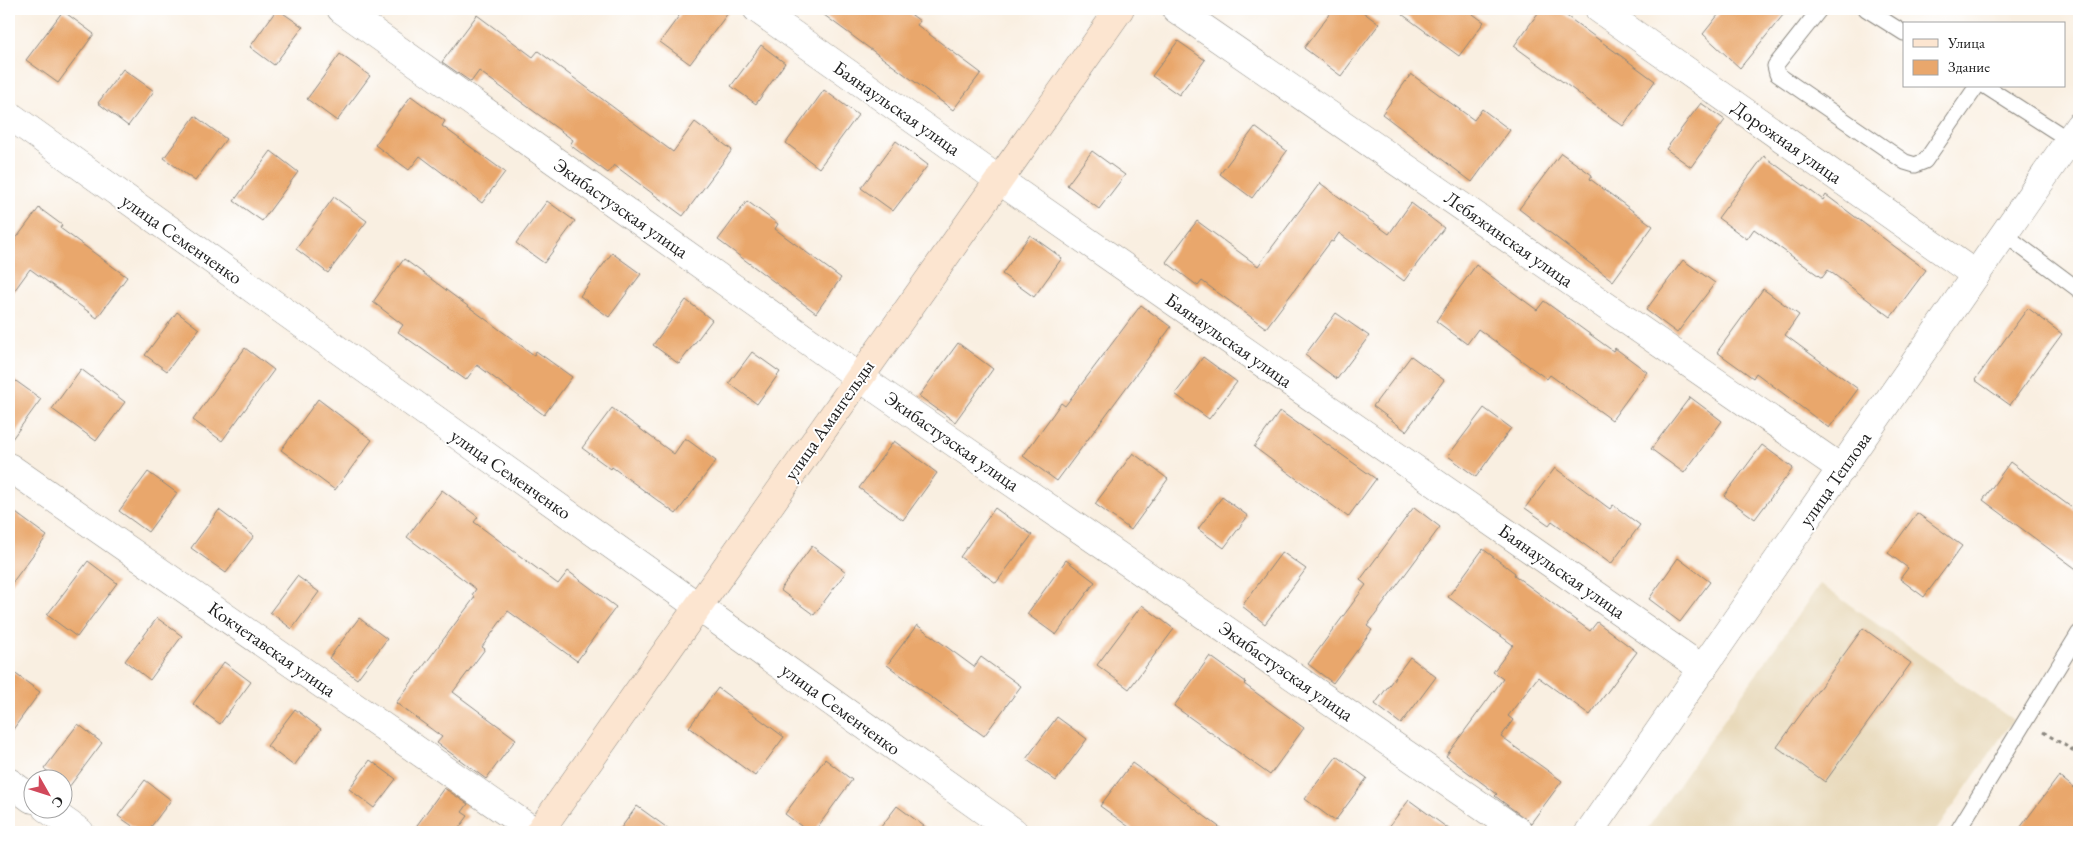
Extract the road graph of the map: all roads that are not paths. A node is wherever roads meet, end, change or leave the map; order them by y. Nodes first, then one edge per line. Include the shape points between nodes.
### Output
1 (341, 9) edge
2 (757, 9) edge
3 (1120, 9) edge
4 (1176, 9) edge
5 (1598, 9) edge
6 (1820, 9) edge
7 (1866, 9) edge
8 (1903, 33) edge
9 (1976, 88) edge
10 (1989, 88) edge
11 (9, 115) edge
12 (2074, 133) edge
13 (998, 180) junction
14 (2004, 234) junction
15 (1976, 274) junction
16 (2079, 290) edge
17 (859, 377) junction
18 (9, 467) edge
19 (1842, 469) junction
20 (698, 607) junction
21 (2079, 633) edge
22 (1703, 669) junction
23 (9, 782) edge
24 (22, 792) edge
25 (60, 818) edge
26 (80, 832) edge
27 (535, 832) edge
28 (539, 832) edge
29 (1014, 832) edge
30 (1519, 832) edge
31 (1590, 832) edge
32 (1957, 832) edge

1 - 17 street, Экибастузская улица
2 - 13 street, Баянаульская улица
3 - 13 main road, улица Амангельды
4 - 19 street, Лебяжинская улица
5 - 15 street, Дорожная улица
6 - 9 lane via 1775,66 1776,74 1905,162 1915,165 1925,161
7 - 8 lane
10 - 12 lane
11 - 20 street, улица Семенченко
12 - 14 street, улица Теплова
13 - 17 main road, улица Амангельды
13 - 22 street, Баянаульская улица
14 - 15 street, улица Теплова
14 - 16 lane
15 - 19 street, улица Теплова
17 - 20 main road, улица Амангельды
17 - 30 street, Экибастузская улица
18 - 27 street, Кокчетавская улица
19 - 22 street, улица Теплова
20 - 28 main road, улица Амангельды
20 - 29 street, улица Семенченко
21 - 32 lane
22 - 31 street, улица Теплова
23 - 24 street
25 - 26 street

